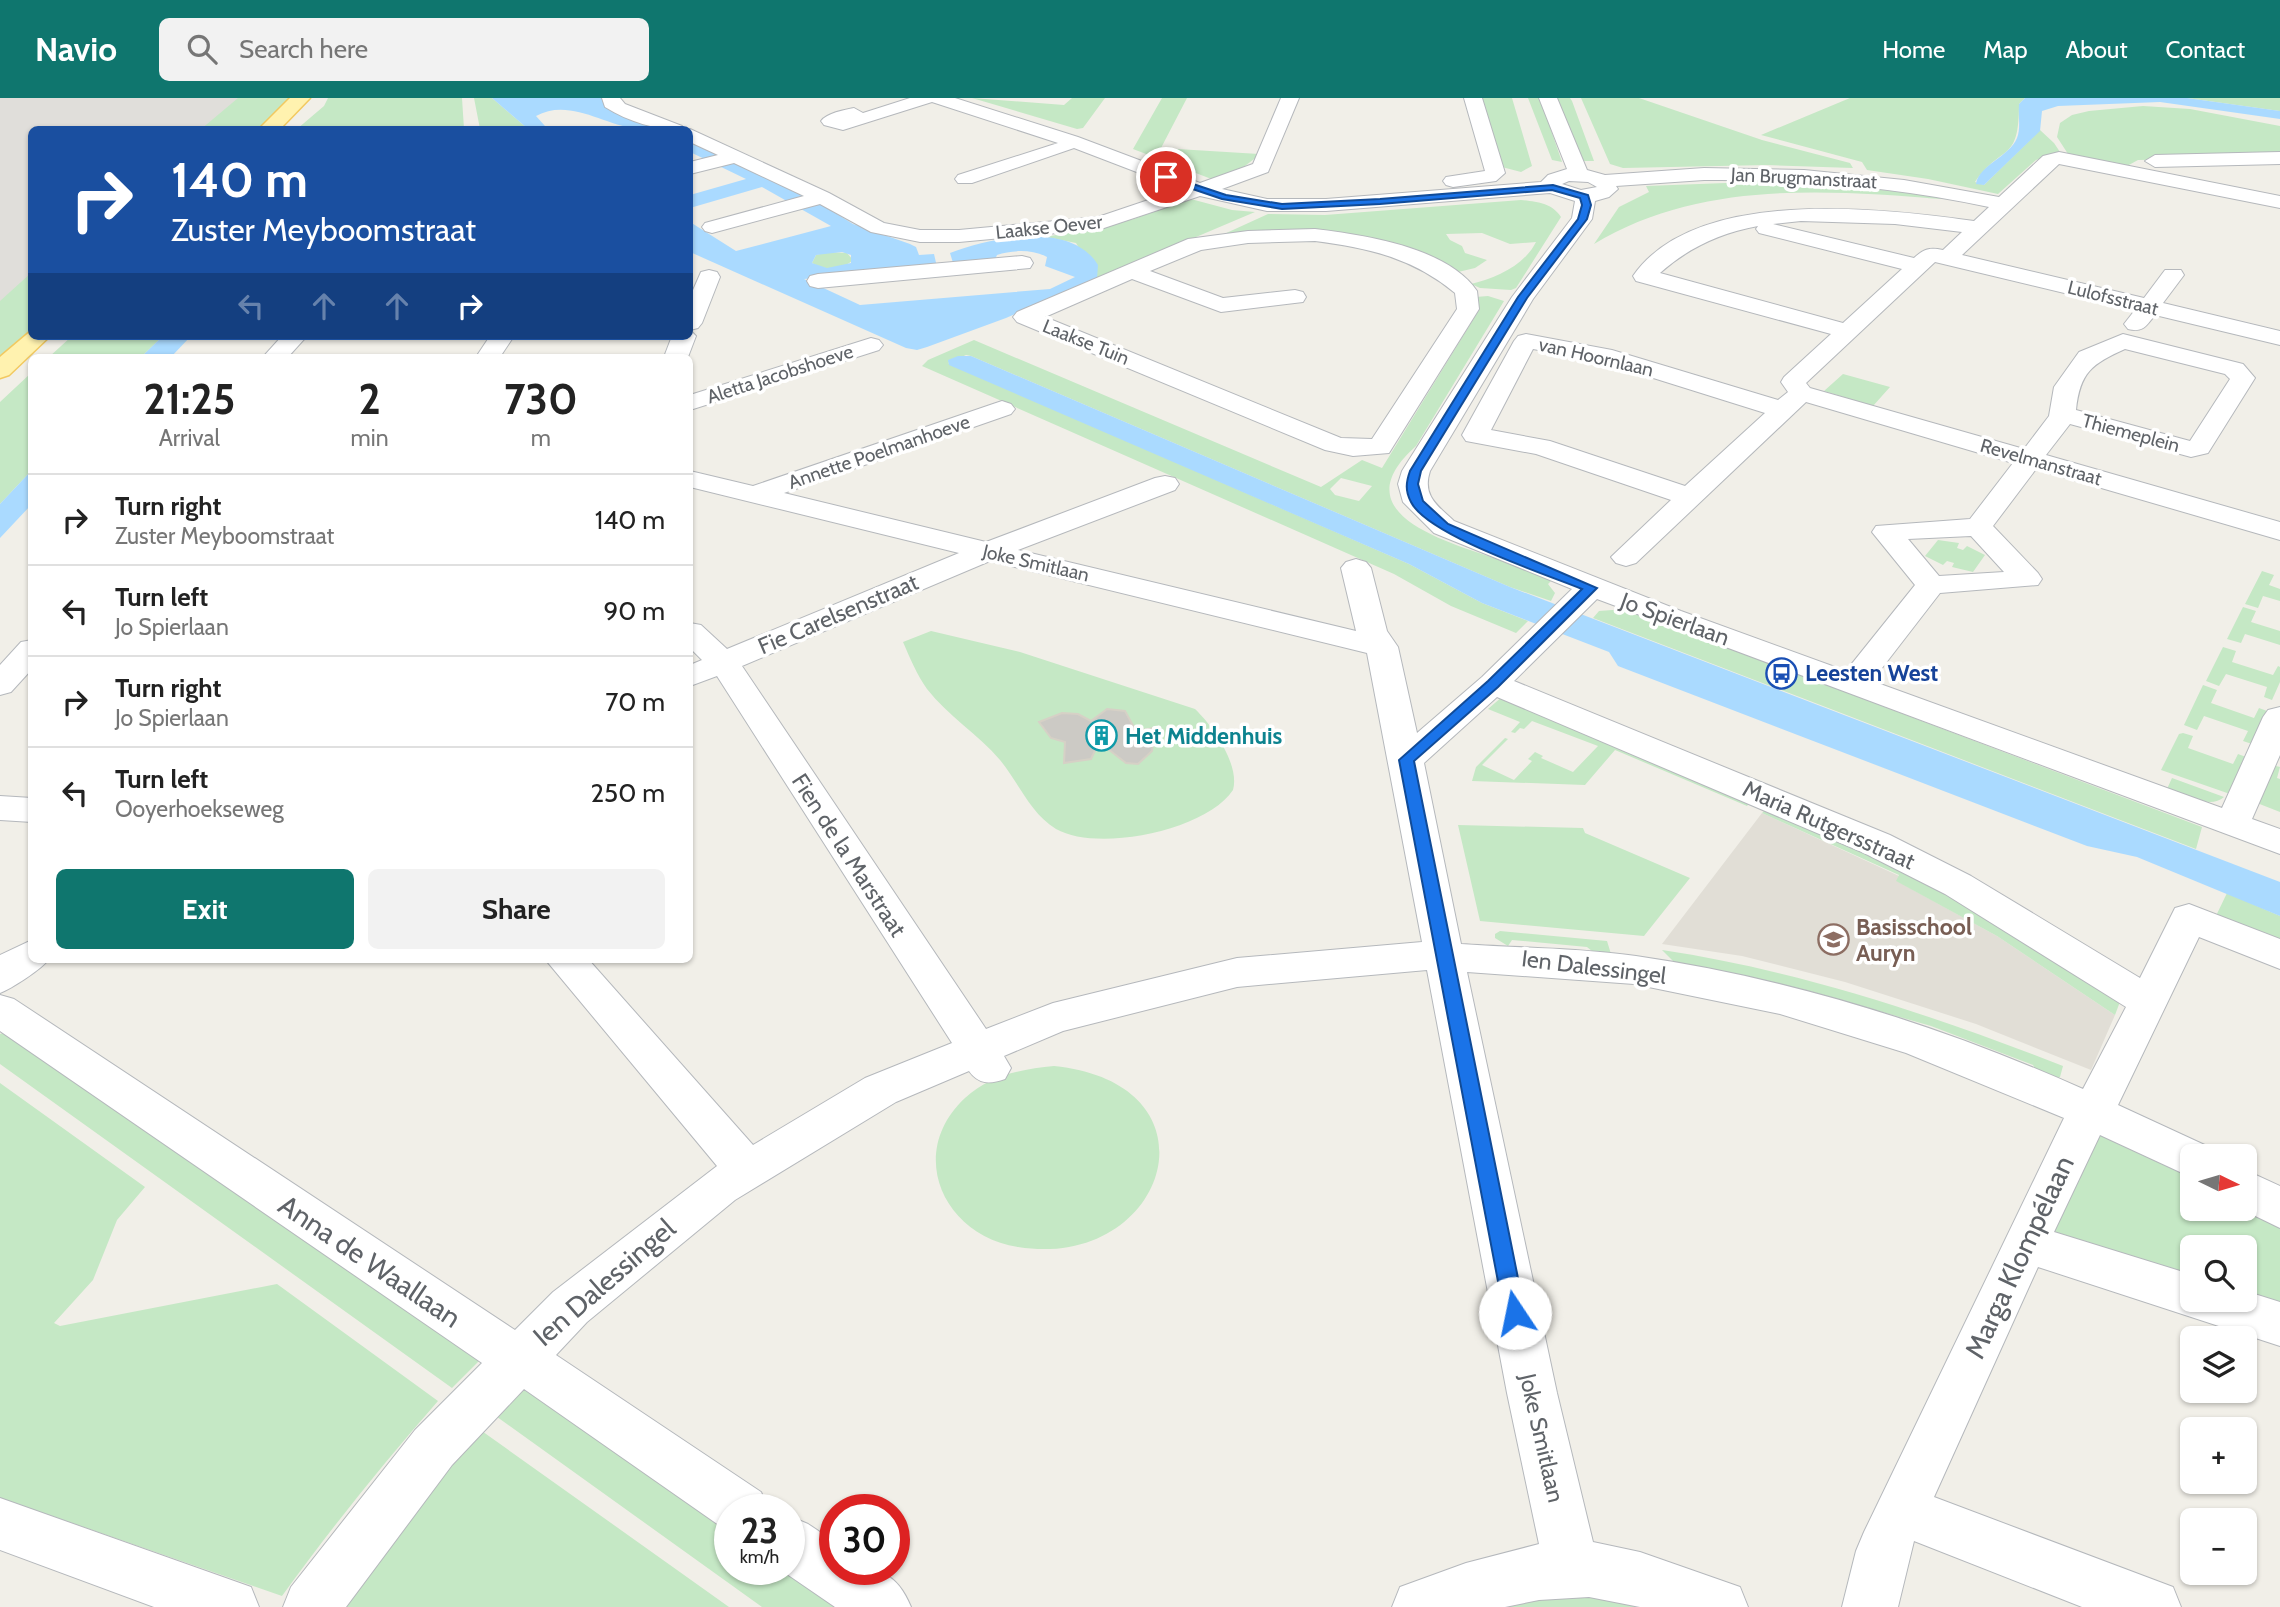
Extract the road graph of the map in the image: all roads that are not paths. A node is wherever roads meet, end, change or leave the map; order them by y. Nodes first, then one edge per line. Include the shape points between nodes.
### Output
1 (301, 98) edge
2 (321, 98) edge
3 (611, 98) edge
4 (928, 98) edge
5 (937, 98) edge
6 (1290, 98) edge
7 (1473, 98) edge
8 (1548, 98) edge
9 (854, 113) dead end
10 (638, 115) junction
11 (271, 126) edge
12 (291, 126) edge
13 (617, 126) edge
14 (666, 126) edge
15 (693, 136) edge
16 (1071, 141) junction
17 (737, 156) junction
18 (2280, 159) edge
19 (698, 166) edge
20 (2129, 171) junction
21 (1579, 175) junction
22 (1235, 178) junction
23 (965, 179) dead end
24 (1603, 181) junction
25 (1553, 187) junction
26 (1200, 190) junction
27 (1584, 195) junction
28 (822, 197) junction
29 (2280, 202) edge
30 (2004, 204) junction
31 (1745, 224) junction
32 (712, 227) dead end
33 (1978, 228) junction
34 (936, 237) junction
35 (1947, 258) junction
36 (1022, 263) dead end
37 (1918, 266) junction
38 (947, 269) junction
39 (1129, 271) junction
40 (2173, 275) dead end
41 (709, 277) dead end
42 (818, 281) dead end
43 (1494, 294) junction
44 (1295, 297) dead end
45 (2149, 307) junction
46 (693, 316) edge
47 (1847, 331) junction
48 (2280, 338) edge
49 (291, 340) edge
50 (2123, 341) junction
51 (46, 345) edge
52 (871, 345) dead end
53 (29, 354) edge
54 (278, 354) edge
55 (28, 355) edge
56 (0, 370) edge
57 (28, 371) edge
58 (0, 396) edge
59 (693, 402) edge
60 (1792, 402) junction
61 (1002, 409) dead end
62 (2064, 415) junction
63 (2030, 458) junction
64 (693, 480) edge
65 (1165, 484) dead end
66 (756, 494) junction
67 (1690, 497) junction
68 (1978, 527) junction
69 (2280, 531) edge
70 (986, 552) junction
71 (1626, 557) dead end
72 (1356, 568) dead end
73 (1931, 585) junction
74 (1581, 597) junction
75 (693, 635) edge
76 (1382, 647) junction
77 (28, 654) edge
78 (724, 663) junction
79 (693, 675) edge
80 (1853, 683) junction
81 (1493, 684) junction
82 (0, 685) edge
83 (2280, 717) edge
84 (1406, 760) junction
85 (0, 808) edge
86 (28, 810) edge
87 (2232, 824) junction
88 (2280, 842) edge
89 (2280, 955) edge
90 (28, 956) edge
91 (1444, 956) junction
92 (568, 963) edge
93 (0, 978) edge
94 (2147, 1001) junction
95 (0, 1010) edge
96 (981, 1057) junction
97 (2093, 1109) junction
98 (2180, 1153) edge
99 (746, 1168) junction
100 (2258, 1196) edge
101 (2280, 1209) edge
102 (2025, 1243) junction
103 (2180, 1292) edge
104 (2242, 1312) edge
105 (2280, 1324) edge
106 (516, 1359) junction
107 (719, 1494) edge
108 (1901, 1510) junction
109 (0, 1524) edge
110 (805, 1554) edge
111 (1572, 1569) junction
112 (231, 1607) edge
113 (311, 1607) edge
114 (883, 1607) edge
115 (1420, 1607) edge
116 (1720, 1607) edge
117 (1870, 1607) edge
118 (2153, 1607) edge

1 - 11 main road
2 - 12 main road
3 - 10 street via 611,103
4 - 9 street via 843,125 830,121
5 - 16 street
6 - 22 street, Laakse Oever via 1261,168
7 - 22 street via 1494,168 1489,177 1316,193 1269,190
8 - 21 street
10 - 13 street
10 - 14 street
15 - 17 street, Laakse Oever
16 - 23 street
16 - 26 street
17 - 19 street
17 - 28 street, Laakse Oever
18 - 20 street via 2147,161
20 - 29 street via 2232,201
20 - 30 street via 2050,160
21 - 24 street
21 - 25 street via 1559,177 1550,183
22 - 26 street, Laakse Oever
24 - 27 street via 1608,185 1604,193
24 - 30 street, Jan Brugmanstraat via 1802,174 1925,188
25 - 26 street via 1282,206
25 - 27 street
26 - 34 street, Laakse Oever via 1101,223
27 - 43 street, Jo Spierlaan via 1582,219
28 - 32 street
28 - 34 street, Laakse Oever via 878,228
30 - 33 street
31 - 33 street via 1813,215 1873,216
31 - 37 street
31 - 47 street via 1707,231 1678,245 1659,257 1644,276
33 - 35 street
34 - 38 street
35 - 37 street via 1931,254
35 - 45 street, Lulofsstraat
36 - 38 street, Laakse Oever
37 - 47 street
38 - 42 street, Laakse Oever
39 - 43 street, Laakse Tuin via 1196,244 1315,235 1383,244 1411,253
39 - 43 street, Laakse Tuin via 1024,317 1353,448 1380,447 1468,309
39 - 44 street via 1221,305
40 - 45 street, Thiemeplein
41 - 46 street
43 - 74 street, Jo Spierlaan via 1416,471 1412,484 1417,502 1444,527
45 - 48 street, Lulofsstraat
45 - 50 street, Thiemeplein
47 - 60 street via 1793,382
49 - 54 street
50 - 62 street, Thiemeplein via 2088,357 2066,387
50 - 62 street, Thiemeplein via 2234,369 2244,378 2199,447 2191,449
51 - 53 main road
52 - 59 street, Aletta Jacobshoeve
55 - 56 main road
57 - 58 main road
60 - 63 street, Revelmanstraat
60 - 67 street
60 - 67 street, van Hoornlaan via 1603,355 1526,341 1475,435 1541,447
61 - 66 street, Annette Poelmanhoeve
62 - 63 street, Thiemeplein
63 - 68 street, Thiemeplein
63 - 69 street, Revelmanstraat
64 - 66 street, Joke Smitlaan
65 - 70 street, Fie Carelsenstraat
66 - 70 street, Joke Smitlaan
67 - 71 street
68 - 73 street via 1886,532
68 - 73 street via 2027,579
70 - 76 street, Joke Smitlaan
70 - 78 street, Fie Carelsenstraat
72 - 76 street, Joke Smitlaan via 1371,631
73 - 80 street
74 - 80 street, Jo Spierlaan
74 - 81 street
75 - 78 street, Fien de la Marstraat
76 - 84 street, Joke Smitlaan
77 - 82 street
78 - 79 street, Fie Carelsenstraat
78 - 96 street, Fien de la Marstraat
80 - 87 street, Jo Spierlaan
81 - 84 street
81 - 94 street, Maria Rutgersstraat via 1877,844 1958,885
83 - 87 street
84 - 91 street, Joke Smitlaan
85 - 86 street
87 - 88 street, Jo Spierlaan
89 - 94 street, Marga Klompélaan via 2189,916
90 - 93 street
91 - 96 street, Ien Dalessingel via 1336,960 1204,977 1092,1004
91 - 97 street, Ien Dalessingel via 1588,964 1767,996 1902,1035
91 - 111 street, Joke Smitlaan
92 - 99 street
94 - 97 street, Marga Klompélaan
95 - 106 street, Anna de Waallaan
96 - 99 street, Ien Dalessingel via 860,1100
97 - 98 street, Ien Dalessingel
97 - 102 street, Marga Klompélaan
99 - 106 street, Ien Dalessingel via 622,1262
100 - 101 street
102 - 103 street
102 - 108 street, Marga Klompélaan
104 - 105 street
106 - 107 street, Anna de Waallaan via 557,1382
106 - 113 street, Ien Dalessingel via 400,1489
108 - 117 street, Marga Klompélaan via 1883,1551
108 - 118 street
109 - 112 street
110 - 114 street
111 - 115 street via 1507,1580
111 - 116 street via 1613,1572

